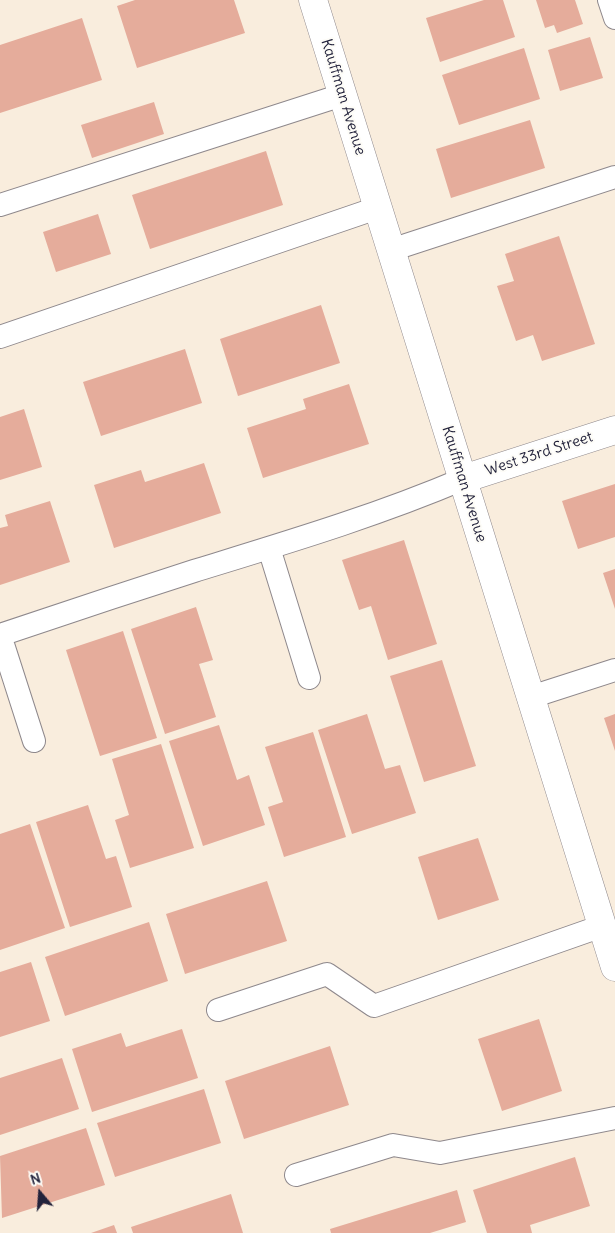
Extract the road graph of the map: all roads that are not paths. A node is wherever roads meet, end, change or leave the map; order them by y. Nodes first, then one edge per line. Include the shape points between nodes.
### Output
1 (312, 0) edge
2 (610, 0) edge
3 (615, 18) edge
4 (342, 95) junction
5 (615, 177) edge
6 (0, 205) edge
7 (377, 208) junction
8 (391, 250) junction
9 (0, 337) edge
10 (615, 430) edge
11 (463, 479) junction
12 (269, 548) junction
13 (0, 635) edge
14 (615, 670) edge
15 (309, 678) dead end
16 (531, 697) junction
17 (34, 741) dead end
18 (602, 926) junction
19 (615, 968) edge
20 (218, 1010) dead end
21 (615, 1118) edge
22 (296, 1175) dead end

1 - 4 street, Kauffman Avenue
2 - 3 lane
4 - 6 lane
4 - 7 street, Kauffman Avenue
5 - 8 lane
7 - 8 street, Kauffman Avenue
7 - 9 lane
8 - 11 street, Kauffman Avenue
10 - 11 street, West 33rd Street
11 - 12 lane via 421,497
11 - 16 street, Kauffman Avenue
12 - 13 lane
12 - 15 lane
13 - 17 lane
14 - 16 lane
16 - 18 street, Kauffman Avenue
18 - 19 street, Kauffman Avenue
18 - 20 lane via 374,1006 327,974
21 - 22 lane via 440,1153 393,1146

